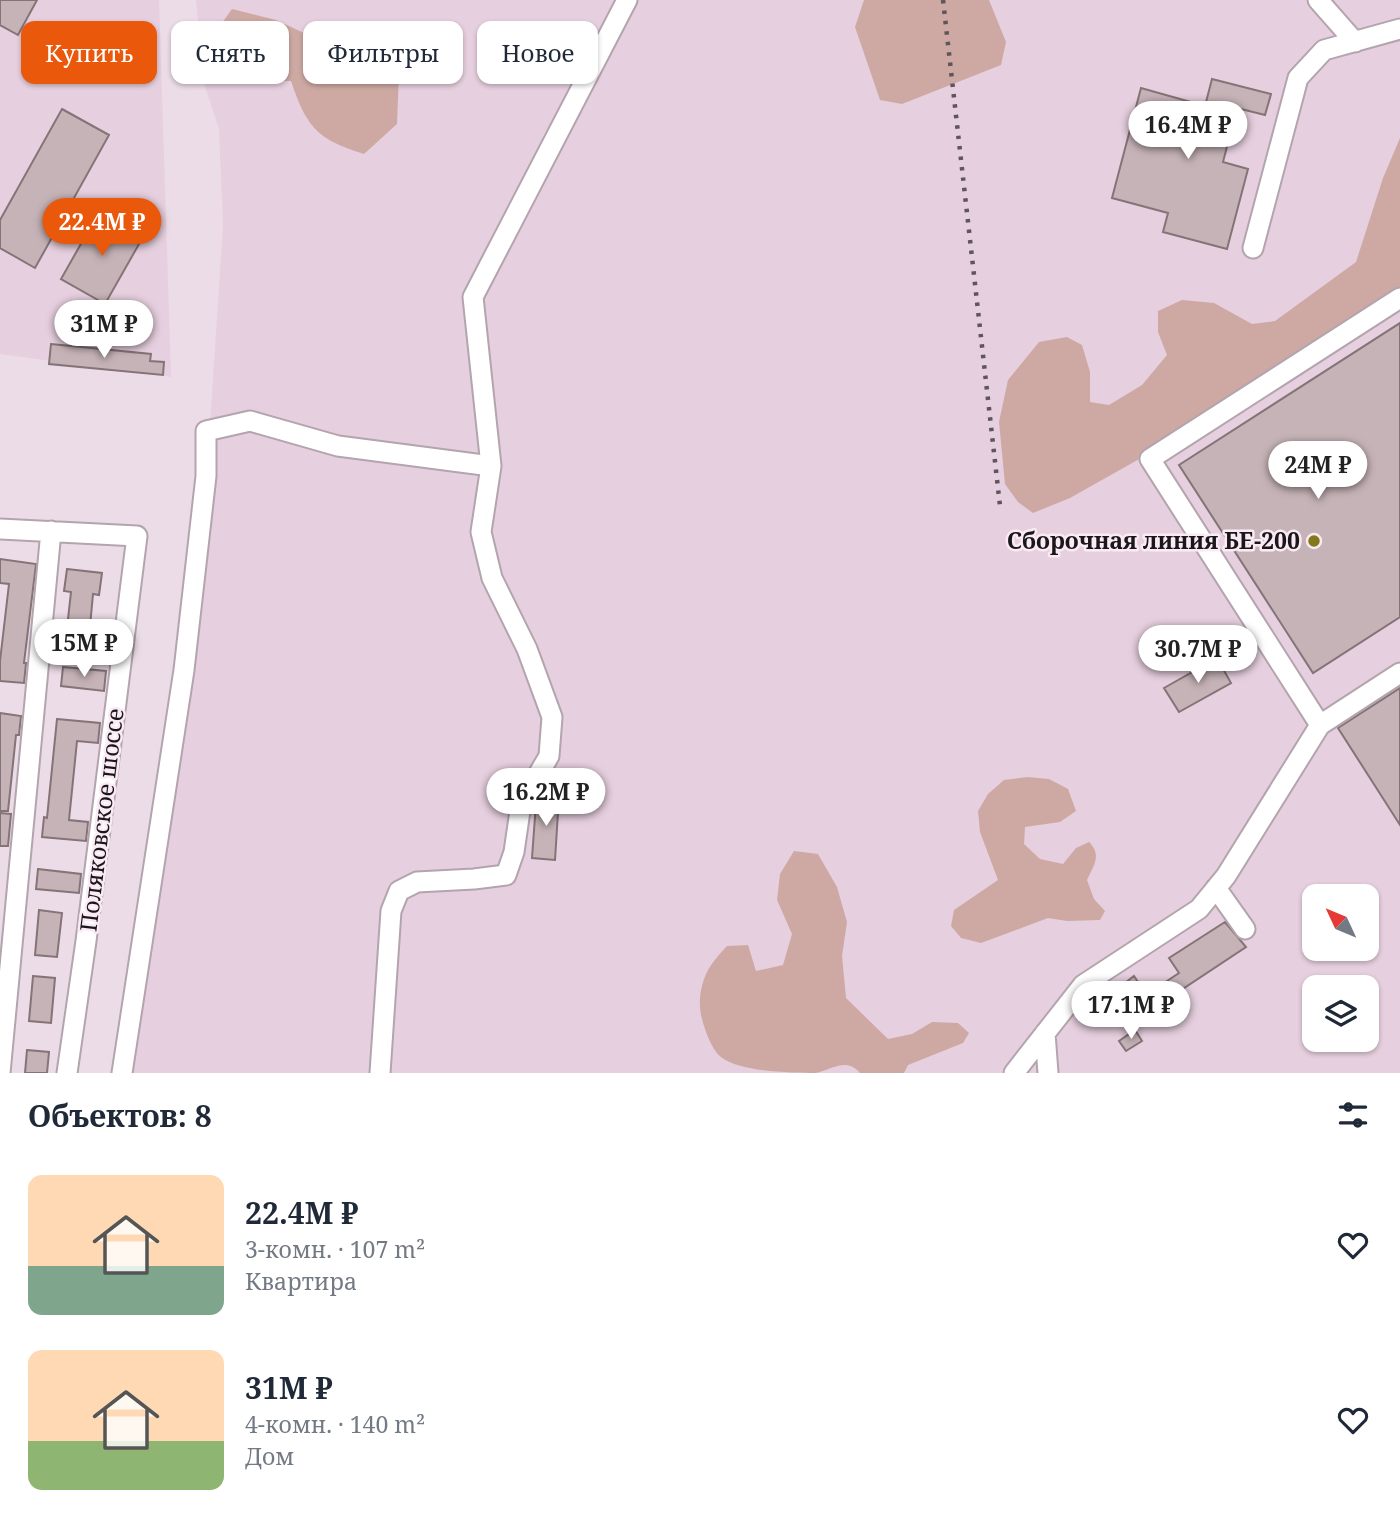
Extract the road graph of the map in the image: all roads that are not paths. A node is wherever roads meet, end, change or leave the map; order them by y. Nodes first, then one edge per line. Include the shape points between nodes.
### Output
1 (627, 0) edge
2 (1318, 0) edge
3 (1400, 29) edge
4 (1354, 42) junction
5 (1253, 248) dead end
6 (1400, 298) edge
7 (491, 466) junction
8 (0, 529) edge
9 (51, 531) junction
10 (1400, 673) edge
11 (1320, 725) junction
12 (1216, 888) junction
13 (1245, 929) dead end
14 (1045, 1033) junction
15 (1, 1073) edge
16 (67, 1073) edge
17 (122, 1073) edge
18 (380, 1073) edge
19 (1014, 1073) edge
20 (1048, 1073) edge

1 - 7 street via 472,297
2 - 4 street
3 - 4 street
4 - 5 street via 1324,50 1298,78
6 - 11 street via 1150,459
7 - 17 street via 338,446 250,421 206,430 206,477 184,670
7 - 18 street via 481,532 492,578 527,649 552,717 550,756 520,804 506,875 417,881 399,891 391,911
8 - 9 street, Поляковское шоссе
9 - 15 street
9 - 16 street, Поляковское шоссе via 137,536
10 - 11 street
11 - 12 street
12 - 13 street
12 - 14 street via 1199,909 1083,985
14 - 19 street
14 - 20 street

